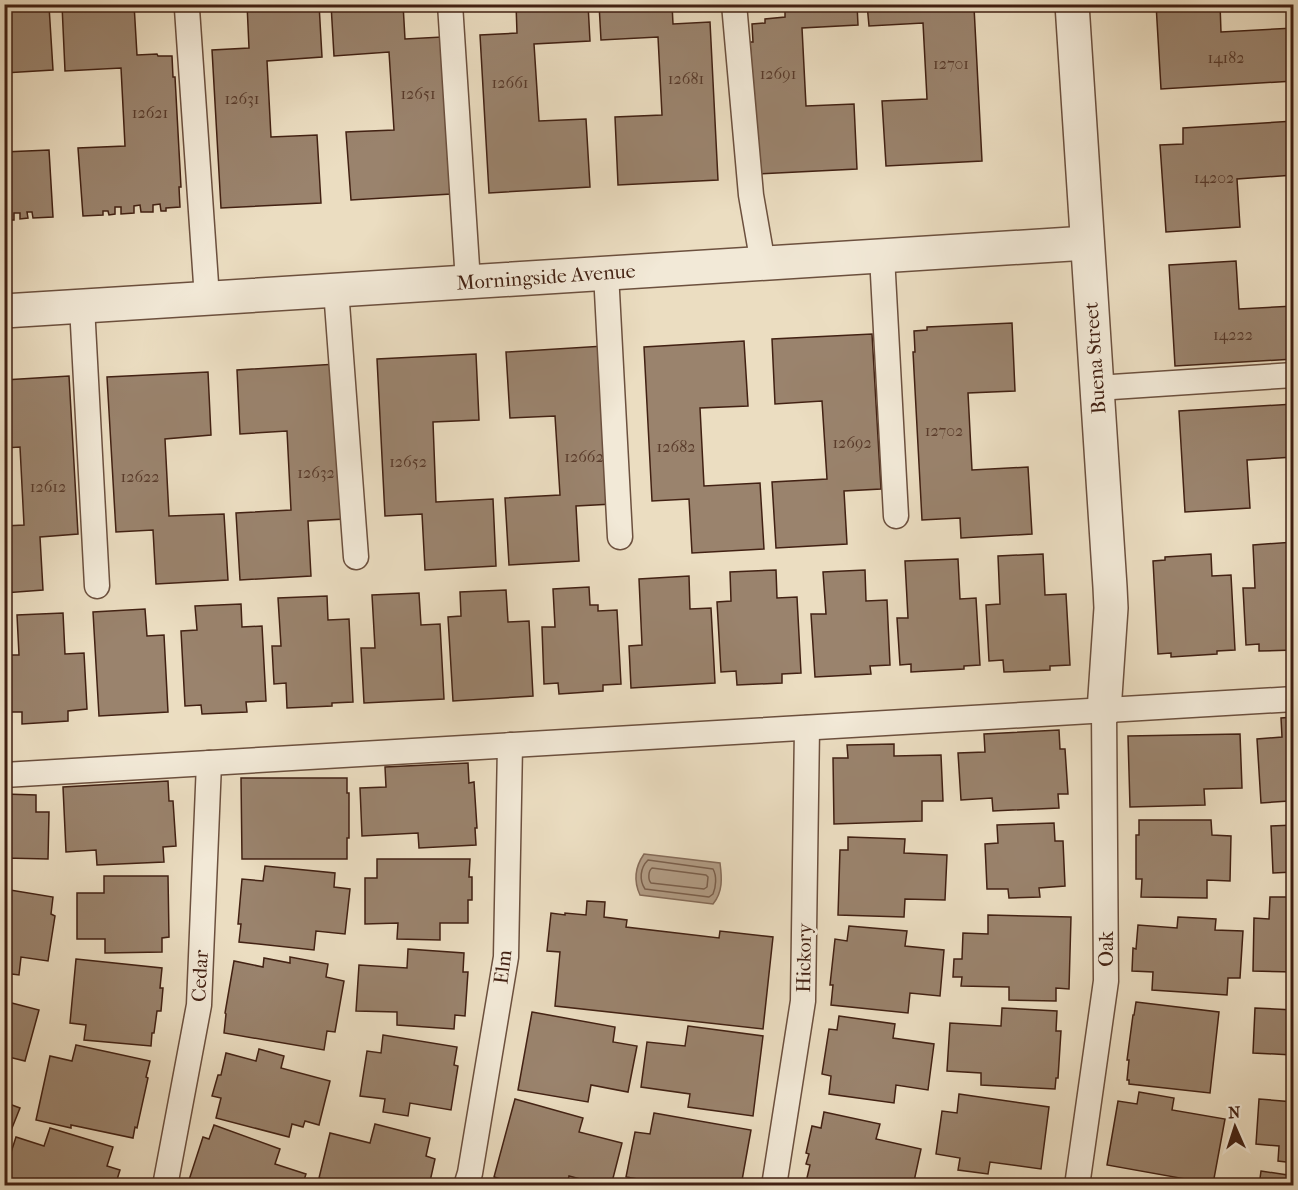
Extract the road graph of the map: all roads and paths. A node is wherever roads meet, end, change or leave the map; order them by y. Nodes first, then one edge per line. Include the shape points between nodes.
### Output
1 (450, 4) edge
2 (734, 4) edge
3 (1072, 4) edge
4 (187, 9) dead end
5 (1087, 243) junction
6 (882, 256) junction
7 (763, 264) junction
8 (606, 273) junction
9 (468, 282) junction
10 (336, 290) junction
11 (207, 298) junction
12 (82, 306) junction
13 (4, 311) edge
14 (1293, 375) edge
15 (1097, 388) junction
16 (896, 516) dead end
17 (620, 537) dead end
18 (356, 557) dead end
19 (97, 586) dead end
20 (1293, 699) edge
21 (1104, 711) junction
22 (807, 728) junction
23 (510, 745) junction
24 (209, 763) junction
25 (4, 775) edge
26 (165, 1185) edge
27 (466, 1185) edge
28 (774, 1185) edge
29 (1077, 1185) edge

1 - 9 lane
2 - 7 lane via 752,195
3 - 5 street, Buena Street
4 - 11 lane
5 - 6 street, Morningside Avenue
5 - 15 street, Buena Street
6 - 7 street, Morningside Avenue
6 - 16 lane
7 - 8 street, Morningside Avenue
8 - 9 street, Morningside Avenue
8 - 17 lane
9 - 10 street, Morningside Avenue
10 - 11 street, Morningside Avenue
10 - 18 lane
11 - 12 street, Morningside Avenue
12 - 13 street, Morningside Avenue
12 - 19 lane
14 - 15 lane
15 - 21 street, Buena Street via 1111,608
20 - 21 lane
21 - 22 lane
21 - 29 lane, Oak via 1106,981
22 - 23 lane
22 - 28 lane, Hickory via 803,1001
23 - 24 lane
23 - 27 lane, Elm via 506,957
24 - 25 lane
24 - 26 lane, Cedar via 199,1005

